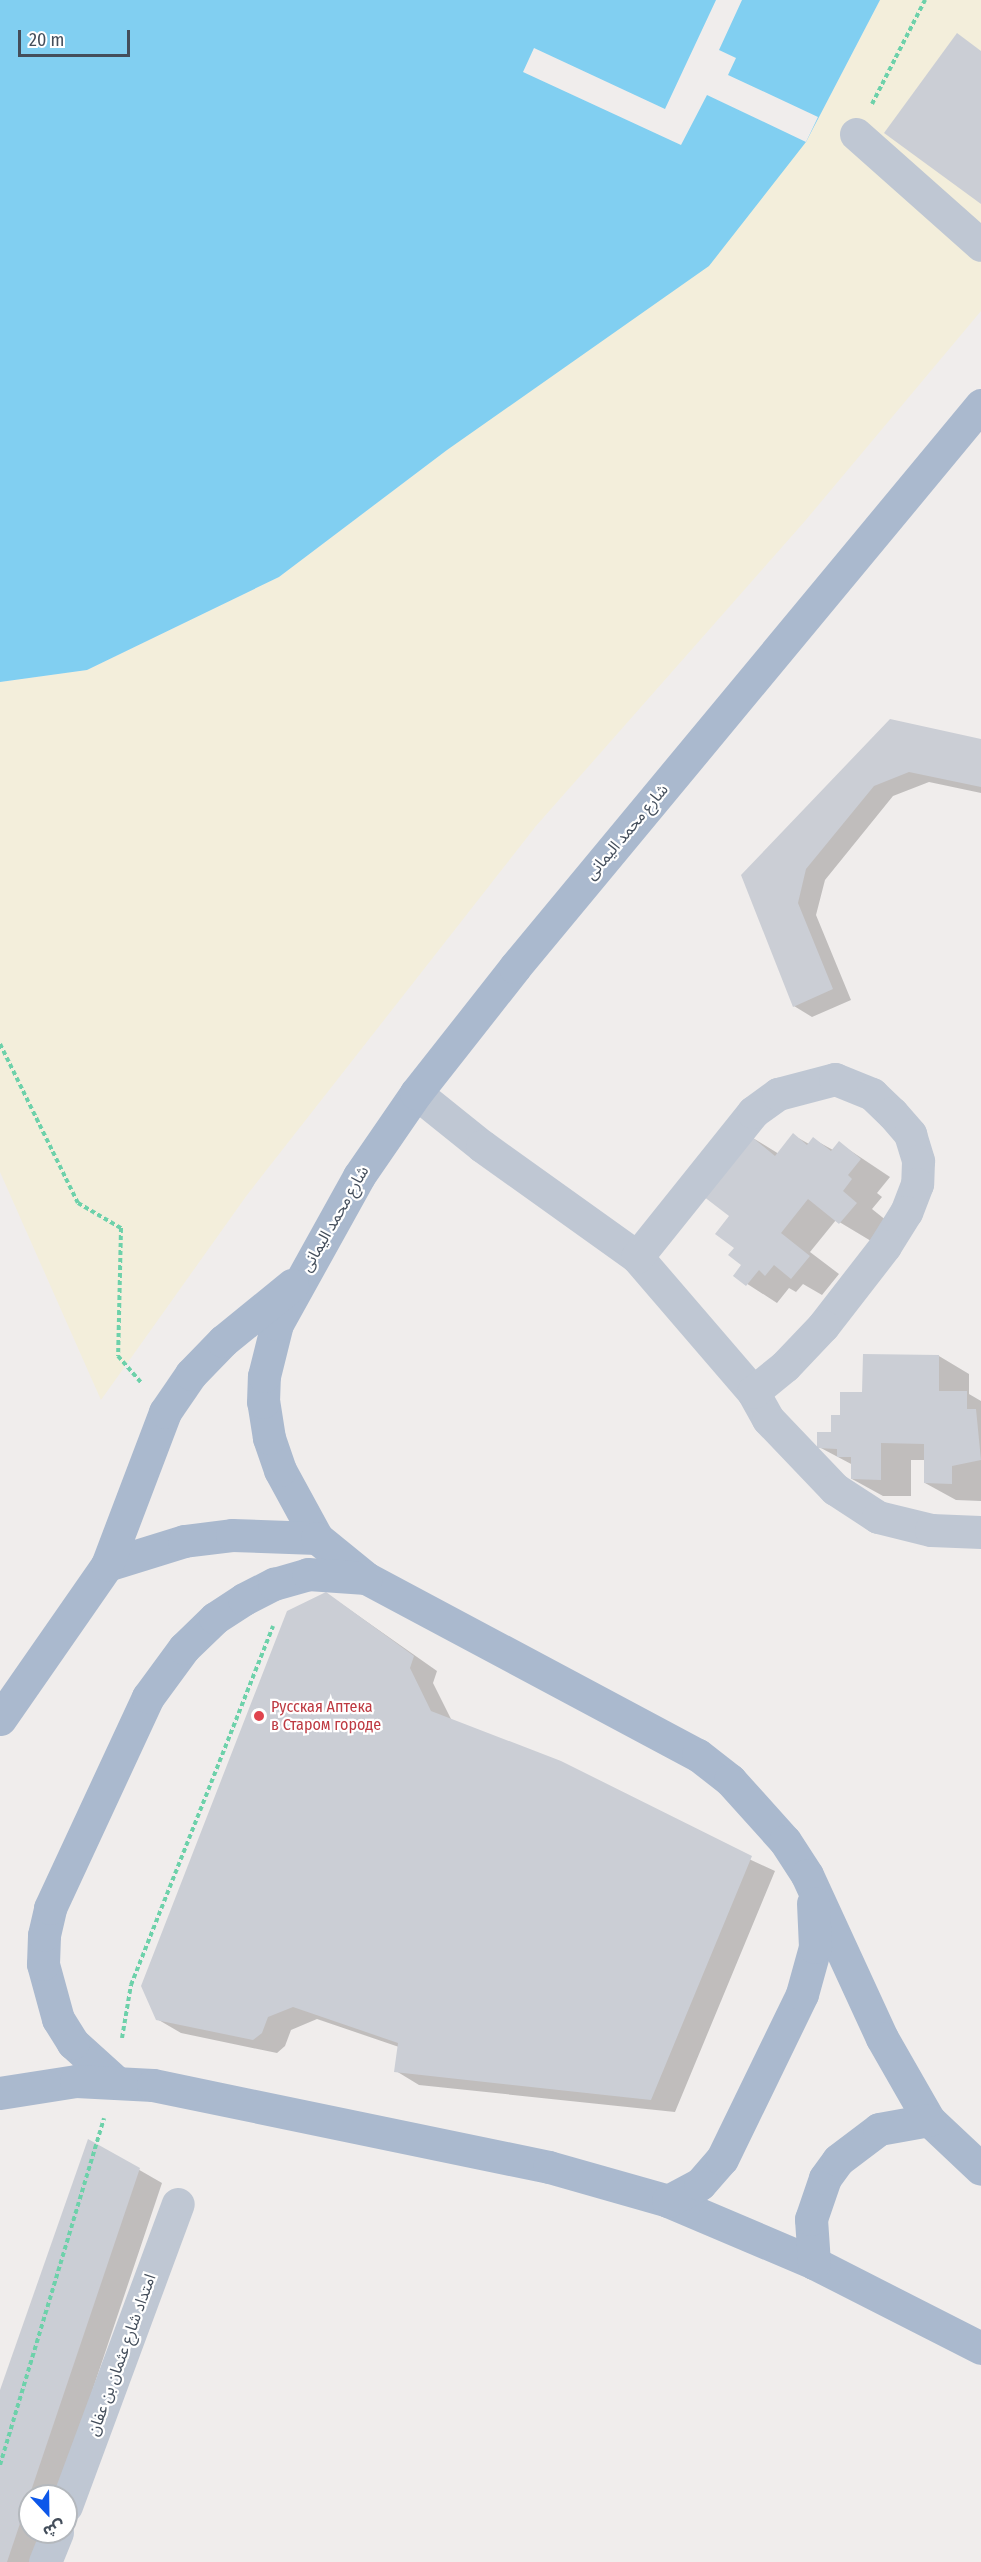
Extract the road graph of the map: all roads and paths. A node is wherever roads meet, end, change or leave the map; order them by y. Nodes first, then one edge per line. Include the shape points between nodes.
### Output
1 (925, 0) edge
2 (856, 134) joint
3 (981, 245) edge
4 (981, 405) edge
5 (0, 1044) edge
6 (416, 1093) junction
7 (637, 1257) junction
8 (300, 1278) junction
9 (753, 1392) junction
10 (165, 1412) junction
11 (981, 1532) edge
12 (317, 1538) junction
13 (107, 1565) junction
14 (308, 1575) junction
15 (366, 1578) junction
16 (0, 1719) edge
17 (807, 1875) junction
18 (115, 2081) junction
19 (0, 2093) edge
20 (929, 2120) junction
21 (981, 2169) edge
22 (668, 2201) junction
23 (178, 2204) dead end
24 (814, 2263) junction
25 (981, 2348) edge
26 (0, 2465) edge
27 (74, 2484) edge
28 (52, 2544) edge
29 (45, 2562) edge

1 - 2 path
2 - 3 street
4 - 6 main road, شارع محمد اليمانى via 606,855
5 - 10 path via 78,1203 121,1228 118,1356
6 - 7 street via 482,1146
6 - 8 main road, شارع محمد اليمانى via 359,1176
7 - 9 street
7 - 9 street via 753,1112 778,1094 835,1079 872,1094 892,1113 910,1134 918,1161 917,1184 906,1212 885,1246 823,1326 785,1366
8 - 10 main road, شارع محمد اليمانى via 223,1341 191,1374
8 - 12 main road, شارع محمد اليمانى via 269,1350 263,1402 280,1470
9 - 11 street via 768,1419 800,1457 835,1489 878,1517 931,1530
10 - 13 main road, شارع محمد اليمانى
12 - 13 main road via 232,1535 184,1541
12 - 15 main road
13 - 16 main road, شارع محمد اليمانى
14 - 15 main road
14 - 18 path via 277,1615 131,1984
14 - 18 main road via 274,1584 244,1599 215,1618 184,1648 148,1697 50,1908 43,1964 51,2001 73,2043
15 - 17 main road via 698,1755 759,1809
17 - 20 main road via 882,2038
17 - 22 main road via 816,1923 815,1947 802,1994 722,2158 700,2184
18 - 19 main road via 38,2085
18 - 22 main road via 153,2085 549,2167
18 - 26 path
20 - 21 main road
20 - 24 main road via 879,2129 838,2160 816,2198 811,2219
22 - 24 main road
23 - 27 street, امتداد شارع عثمان بن عفان
24 - 25 main road
28 - 29 street

